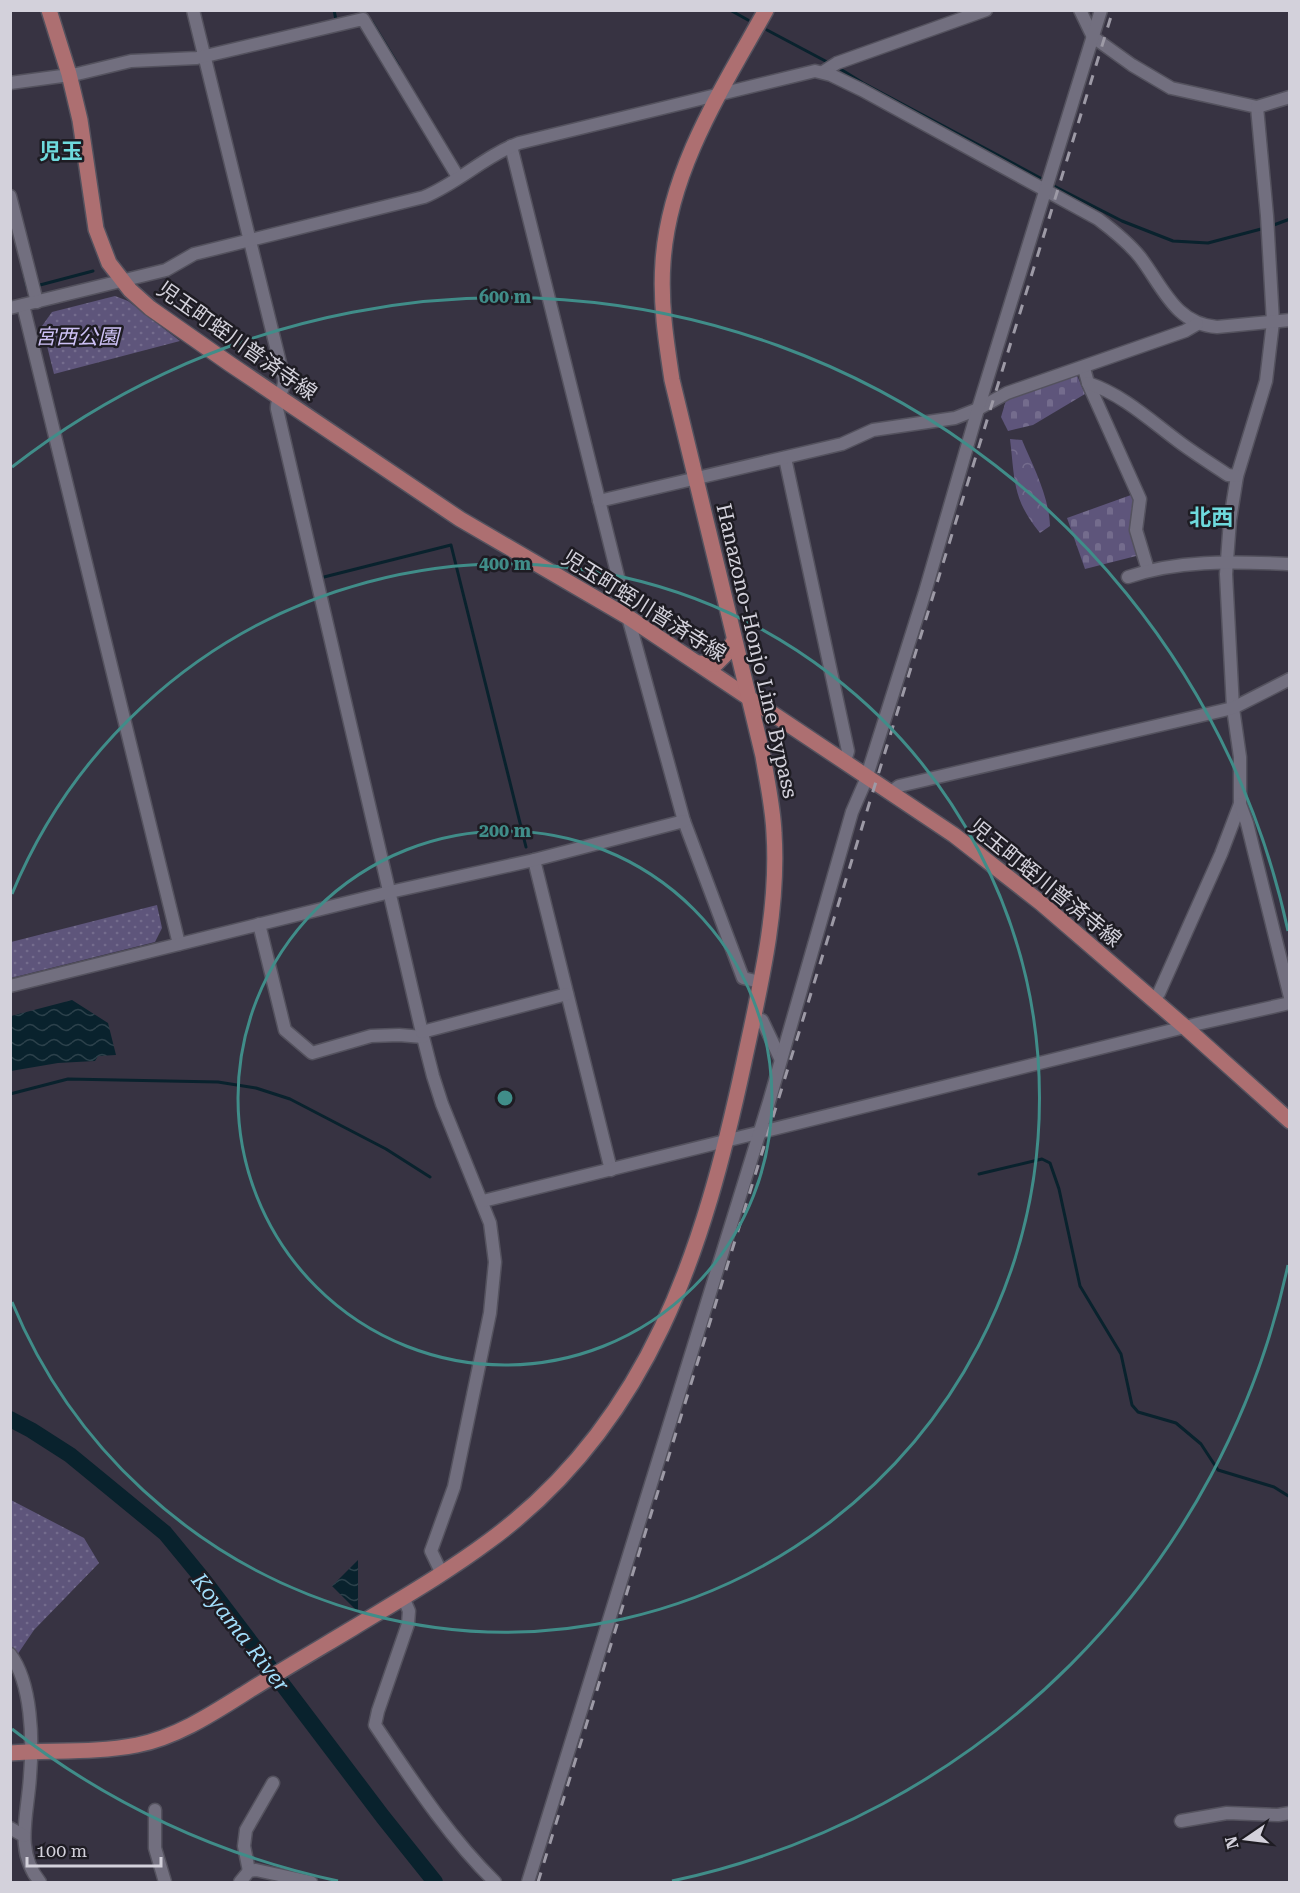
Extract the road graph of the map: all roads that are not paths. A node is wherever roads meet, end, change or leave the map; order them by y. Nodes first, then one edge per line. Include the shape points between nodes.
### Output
1 (49, 10) edge
2 (193, 10) edge
3 (766, 10) edge
4 (986, 10) edge
5 (1080, 10) edge
6 (1101, 10) edge
7 (1093, 38) junction
8 (205, 56) junction
9 (823, 72) junction
10 (69, 74) junction
11 (10, 83) edge
12 (721, 93) junction
13 (1290, 98) edge
14 (1257, 107) junction
15 (511, 146) junction
16 (458, 177) junction
17 (1046, 190) junction
18 (10, 196) edge
19 (251, 242) junction
20 (121, 281) junction
21 (37, 302) junction
22 (16, 307) edge
23 (1290, 320) edge
24 (1273, 322) junction
25 (1197, 324) junction
26 (1083, 368) junction
27 (1088, 383) junction
28 (278, 396) junction
29 (978, 409) junction
30 (785, 458) junction
31 (1237, 477) junction
32 (696, 479) junction
33 (599, 501) junction
34 (1227, 562) junction
35 (1290, 564) edge
36 (1148, 570) junction
37 (1128, 577) dead end
38 (628, 617) junction
39 (734, 640) junction
40 (697, 663) junction
41 (1290, 679) edge
42 (746, 695) junction
43 (1233, 708) junction
44 (783, 722) junction
45 (760, 746) junction
46 (845, 761) junction
47 (866, 777) junction
48 (891, 792) junction
49 (1240, 804) junction
50 (684, 821) junction
51 (534, 860) junction
52 (390, 892) junction
53 (259, 924) junction
54 (179, 944) junction
55 (760, 982) junction
56 (10, 986) edge
57 (567, 994) junction
58 (1290, 997) edge
59 (1154, 1000) junction
60 (1290, 1003) edge
61 (753, 1018) junction
62 (1185, 1027) junction
63 (422, 1034) junction
64 (780, 1058) junction
65 (1290, 1121) edge
66 (759, 1133) junction
67 (725, 1140) junction
68 (611, 1170) junction
69 (483, 1201) junction
70 (442, 1574) junction
71 (403, 1597) junction
72 (10, 1654) edge
73 (30, 1752) junction
74 (10, 1753) edge
75 (273, 1783) dead end
76 (155, 1810) dead end
77 (1290, 1813) edge
78 (1181, 1821) dead end
79 (10, 1828) edge
80 (24, 1836) junction
81 (249, 1871) junction
82 (40, 1882) edge
83 (165, 1882) edge
84 (240, 1882) edge
85 (311, 1882) edge
86 (495, 1882) edge
87 (528, 1882) edge

1 - 10 main road, 児玉町蛭川普済寺線
2 - 8 street
3 - 12 main road, Hanazono-Honjo Line Bypass
4 - 9 street via 837,63
5 - 7 street
6 - 7 street
7 - 14 street via 1171,88
7 - 17 street
8 - 10 street via 131,61
8 - 16 street via 363,19
8 - 19 street
9 - 12 street via 807,72
9 - 17 street
10 - 11 street
10 - 20 main road, 児玉町蛭川普済寺線 via 96,229 104,253
12 - 15 street
12 - 32 main road, Hanazono-Honjo Line Bypass via 690,151 668,226 663,262 664,327 672,380
13 - 14 street
14 - 24 street
15 - 16 street
15 - 33 street
16 - 19 street via 424,197
17 - 25 street via 1098,219 1126,241 1172,302
17 - 29 street
18 - 21 street
19 - 20 street via 194,254 166,270
19 - 28 street via 284,379
20 - 21 street
20 - 28 main road, 児玉町蛭川普済寺線 via 150,308
21 - 22 street
22 - 54 street
23 - 24 street
24 - 25 street via 1217,327
24 - 31 street via 1266,381
25 - 26 street
26 - 27 street
26 - 29 street via 1007,393
27 - 31 street via 1104,388 1228,475
27 - 36 street via 1140,499 1136,530
28 - 38 main road, 児玉町蛭川普済寺線 via 460,519
28 - 52 street via 277,409
29 - 30 street via 955,418 873,430 842,444
29 - 47 street
30 - 32 street
30 - 46 street via 848,751
31 - 34 street
32 - 33 street
32 - 39 main road, Hanazono-Honjo Line Bypass
33 - 38 street
34 - 35 street
34 - 36 street
34 - 43 street
36 - 37 street
38 - 40 main road, 児玉町蛭川普済寺線
38 - 50 street
39 - 40 main road via 716,664
39 - 42 main road, Hanazono-Honjo Line Bypass
40 - 42 main road, 児玉町蛭川普済寺線
41 - 43 street
42 - 44 main road, 児玉町蛭川普済寺線
42 - 45 main road, Hanazono-Honjo Line Bypass
43 - 48 street via 899,786
43 - 49 street via 1240,757
44 - 45 main road via 770,725
44 - 46 main road, 児玉町蛭川普済寺線
45 - 55 main road, Hanazono-Honjo Line Bypass via 774,833 773,893
46 - 47 main road, 児玉町蛭川普済寺線
47 - 48 main road, 児玉町蛭川普済寺線
47 - 64 street via 852,812
48 - 59 main road, 児玉町蛭川普済寺線 via 986,859
49 - 58 street
49 - 59 street
50 - 51 street
50 - 55 street via 743,978
51 - 52 street
51 - 57 street
52 - 53 street
52 - 63 street
53 - 54 street
53 - 63 street via 285,1030 312,1053 371,1036
54 - 56 street
55 - 61 main road, Hanazono-Honjo Line Bypass
57 - 63 street
57 - 68 street
59 - 62 main road, 児玉町蛭川普済寺線
60 - 62 street
61 - 64 street via 762,1020
61 - 67 main road, Hanazono-Honjo Line Bypass
62 - 65 main road, 児玉町蛭川普済寺線
62 - 66 street
63 - 69 street via 442,1104
64 - 66 street
66 - 67 street
66 - 87 street
67 - 68 street
67 - 70 main road, Hanazono-Honjo Line Bypass via 702,1228 683,1281 642,1368 600,1431 547,1492 491,1540
68 - 69 street
69 - 70 street via 494,1244 493,1298 449,1503 431,1551
70 - 71 main road, Hanazono-Honjo Line Bypass
71 - 73 main road, Hanazono-Honjo Line Bypass via 169,1736 99,1750
71 - 86 street via 409,1611 408,1624 375,1725 426,1802
72 - 73 street via 27,1695
73 - 74 main road, Hanazono-Honjo Line Bypass
73 - 80 street
75 - 81 street via 246,1830 244,1846
76 - 83 street via 155,1848
77 - 78 street via 1227,1814
79 - 80 street
80 - 82 street via 30,1870
81 - 84 street
81 - 85 street

